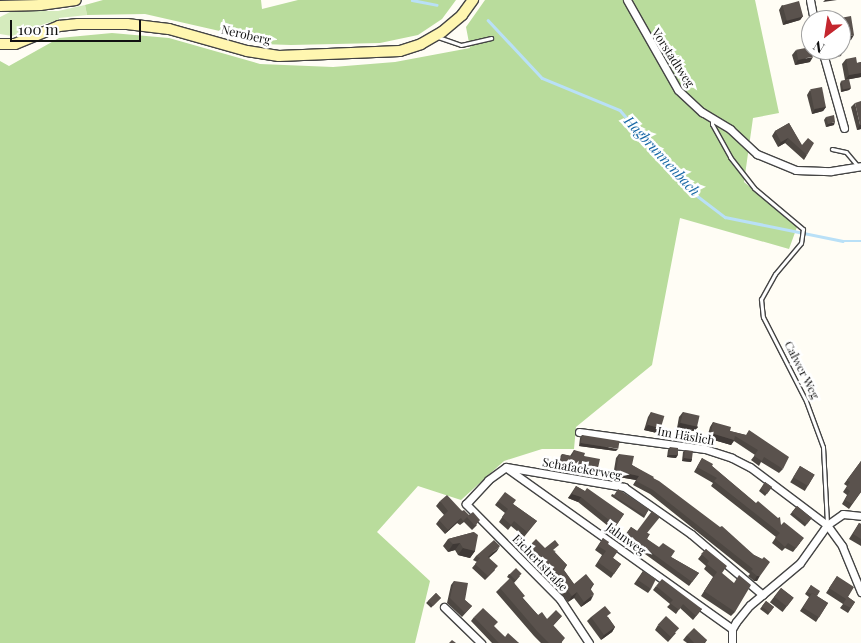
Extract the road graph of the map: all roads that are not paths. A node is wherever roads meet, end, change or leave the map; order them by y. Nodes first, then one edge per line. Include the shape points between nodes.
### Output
1 (76, 0) edge
2 (472, 0) edge
3 (627, 0) edge
4 (0, 6) edge
5 (435, 36) junction
6 (491, 38) dead end
7 (0, 44) edge
8 (825, 60) edge
9 (712, 118) junction
10 (844, 128) dead end
11 (832, 149) dead end
12 (860, 166) edge
13 (579, 432) dead end
14 (506, 467) junction
15 (861, 516) edge
16 (828, 524) junction
17 (861, 592) edge
18 (762, 595) junction
19 (444, 607) dead end
20 (732, 629) junction
21 (481, 643) edge
22 (589, 643) edge
23 (732, 643) edge

1 - 4 street
2 - 5 street, Neroberg via 455,22
3 - 9 street, Vorstadtweg via 678,90
5 - 6 lane via 461,45
5 - 7 street, Neroberg via 400,51 279,56 247,51 169,29 127,24 78,24 46,30 15,44
8 - 10 street
9 - 12 street, Vorstadtweg via 730,129 757,154 782,166 831,171
9 - 16 lane, Calwer Weg via 722,144 754,188 803,229 803,240 775,274 761,299 762,317 806,401 823,447
11 - 12 lane via 846,152
13 - 16 street, Im Häslich via 723,454 771,481
14 - 18 street, Schafackerweg via 624,487 691,534
14 - 20 street, Jahnweg
14 - 22 street, Eichertstraße via 488,480 466,504 560,599
15 - 16 street via 843,514
16 - 17 street via 842,546
16 - 18 street via 800,563
18 - 20 street
19 - 21 street
20 - 23 street

